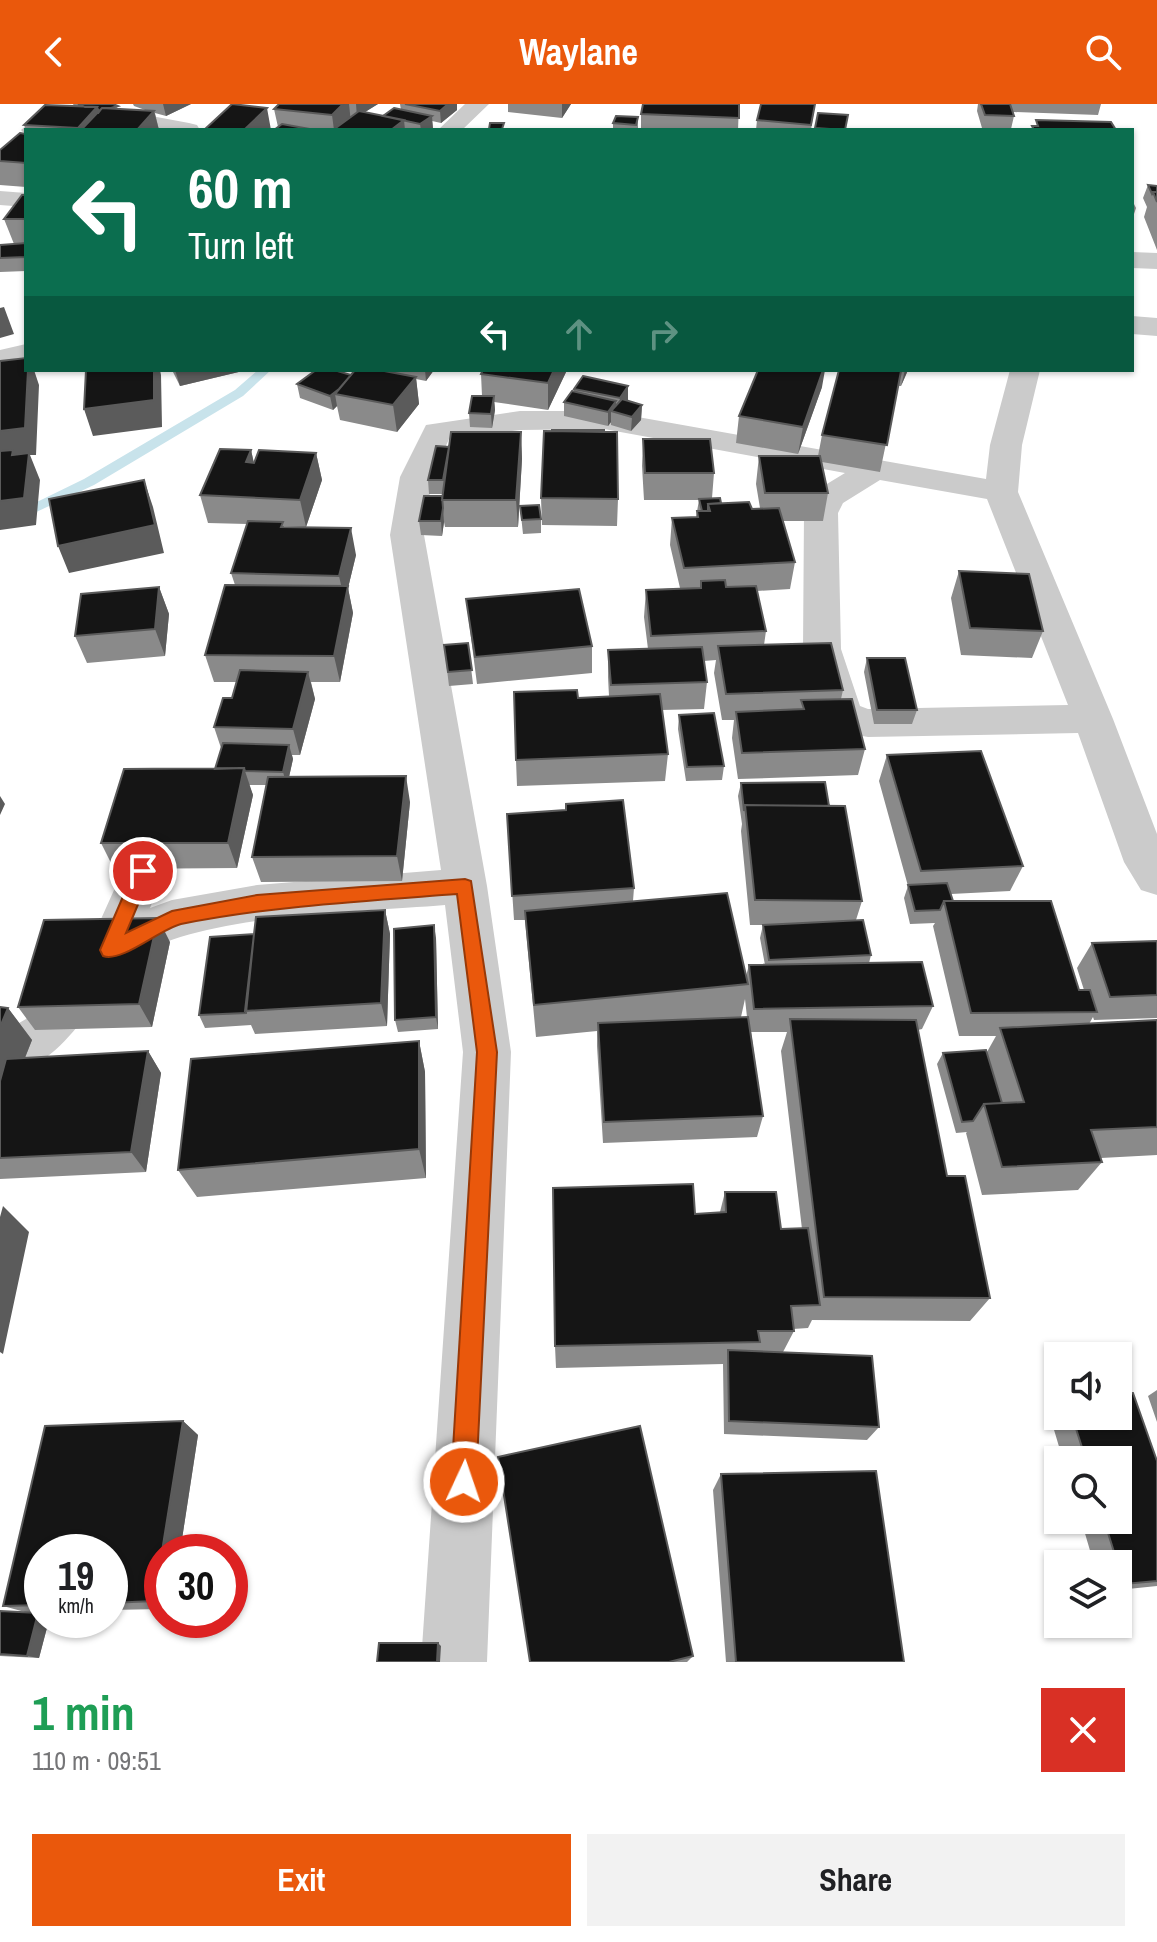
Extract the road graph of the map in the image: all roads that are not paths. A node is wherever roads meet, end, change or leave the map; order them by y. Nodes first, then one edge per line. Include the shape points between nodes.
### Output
1 (478, 104) edge
2 (35, 128) edge
3 (178, 128) edge
4 (451, 128) edge
5 (0, 198) edge
6 (24, 200) edge
7 (1134, 260) edge
8 (1157, 261) edge
9 (1134, 325) edge
10 (1157, 327) edge
11 (24, 353) edge
12 (0, 359) edge
13 (1024, 372) edge
14 (875, 469) junction
15 (1001, 492) junction
16 (1093, 719) junction
17 (143, 871) edge
18 (1157, 878) edge
19 (465, 886) junction
20 (110, 950) junction
21 (0, 1060) edge
22 (454, 1662) edge

1 - 4 street
2 - 3 street via 61,116 119,117
5 - 6 street
7 - 8 street
9 - 10 street
11 - 12 street
13 - 15 street via 1006,445
14 - 15 street
14 - 16 street via 829,497 821,513 822,649 843,713 854,722 868,723
14 - 19 street via 604,420 565,417 437,432 416,477 407,535
15 - 16 street
16 - 18 street via 1146,862
17 - 20 street
19 - 20 street via 257,903 172,918
19 - 22 street via 487,1052
20 - 21 street via 43,1034

